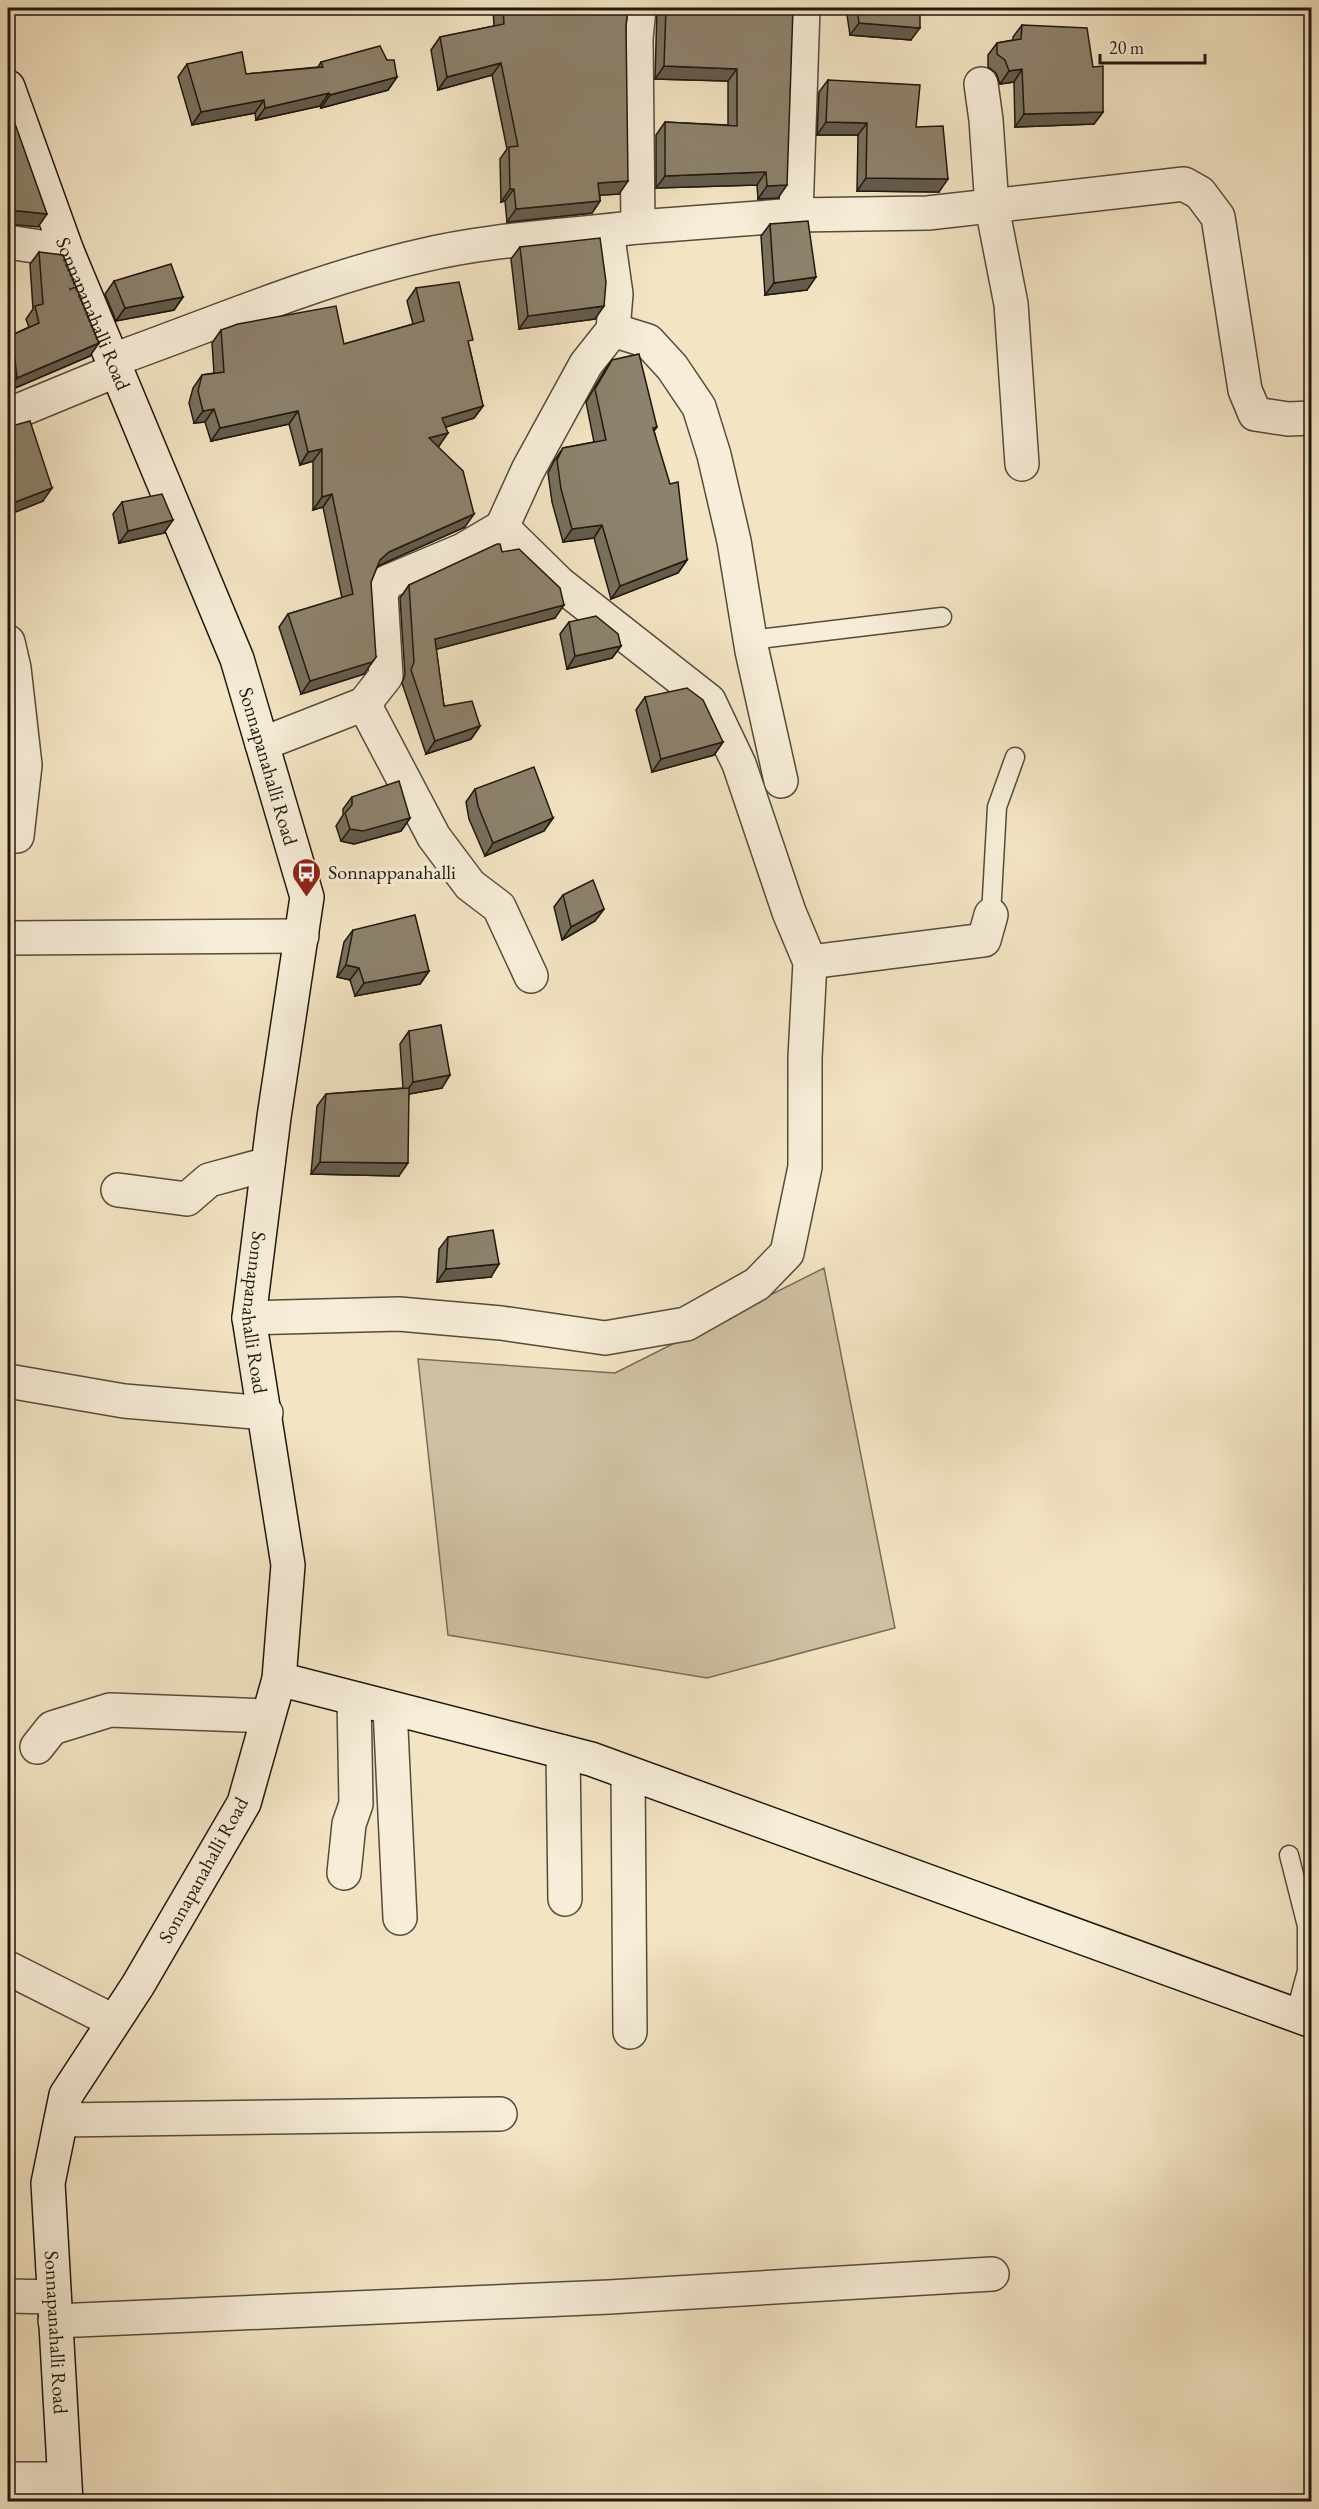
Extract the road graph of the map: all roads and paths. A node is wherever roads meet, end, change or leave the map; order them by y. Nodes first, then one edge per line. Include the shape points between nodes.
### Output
1 (639, 8) edge
2 (803, 8) edge
3 (981, 84) dead end
4 (8, 87) edge
5 (992, 207) junction
6 (796, 215) junction
7 (622, 229) junction
8 (8, 242) edge
9 (67, 251) junction
10 (613, 330) junction
11 (115, 365) junction
12 (8, 415) edge
13 (1311, 418) edge
14 (1022, 464) dead end
15 (502, 527) junction
16 (942, 617) dead end
17 (750, 640) junction
18 (8, 642) edge
19 (364, 704) junction
20 (262, 744) junction
21 (1015, 757) dead end
22 (781, 781) dead end
23 (17, 836) dead end
24 (991, 915) joint
25 (302, 936) junction
26 (8, 938) edge
27 (810, 962) junction
28 (531, 976) dead end
29 (268, 1164) junction
30 (118, 1190) dead end
31 (249, 1318) junction
32 (8, 1381) edge
33 (266, 1413) junction
34 (279, 1679) junction
35 (354, 1699) junction
36 (390, 1708) junction
37 (268, 1716) junction
38 (37, 1747) dead end
39 (563, 1752) junction
40 (628, 1773) junction
41 (1289, 1854) dead end
42 (344, 1873) dead end
43 (564, 1899) dead end
44 (400, 1918) dead end
45 (8, 1968) edge
46 (1303, 2018) edge
47 (113, 2021) junction
48 (630, 2032) dead end
49 (500, 2114) dead end
50 (61, 2120) junction
51 (992, 2274) dead end
52 (8, 2296) edge
53 (54, 2309) junction
54 (8, 2479) edge
55 (65, 2490) edge

1 - 7 street
2 - 6 street
3 - 5 street
4 - 9 street, Sonnapanahalli Road
5 - 6 street via 928,213
5 - 13 street via 1184,184 1200,193 1218,217 1245,390 1255,414
5 - 14 street via 1011,304
6 - 7 street
7 - 10 street
7 - 11 street via 420,255 326,284
8 - 9 street
9 - 11 street, Sonnapanahalli Road
10 - 15 street via 586,364
10 - 17 street via 648,341 672,367 699,407 734,541
11 - 12 street
11 - 20 street, Sonnapanahalli Road via 237,659
15 - 19 street via 463,550 387,582 381,594 386,676
15 - 27 street via 560,584 709,700 739,764
16 - 17 lane
17 - 22 street
18 - 23 street via 26,765
19 - 20 street
19 - 28 street via 434,837 471,885 499,907
20 - 25 street, Sonnapanahalli Road via 307,897
21 - 24 lane via 997,807
24 - 27 street via 984,940
25 - 26 street
25 - 29 street, Sonnapanahalli Road
27 - 31 street via 805,1058 806,1167 787,1253 758,1284 686,1324 605,1338 399,1314
29 - 30 street via 209,1180 187,1199
29 - 31 street, Sonnapanahalli Road
31 - 33 street, Sonnapanahalli Road
32 - 33 street via 124,1401
33 - 34 street, Sonnapanahalli Road via 288,1565
34 - 35 street
34 - 37 street, Sonnapanahalli Road
35 - 36 street
35 - 42 street via 356,1804 349,1824
36 - 39 street
36 - 44 street
37 - 38 street via 110,1710 52,1728
37 - 47 street, Sonnapanahalli Road via 244,1803
39 - 40 street
39 - 43 street
40 - 46 street
40 - 48 street
41 - 46 lane via 1307,1926
45 - 47 street
47 - 50 street, Sonnapanahalli Road via 66,2095
49 - 50 street
50 - 53 street, Sonnapanahalli Road via 48,2183
51 - 53 street via 597,2297
52 - 53 street
53 - 55 street, Sonnapanahalli Road
54 - 55 street

